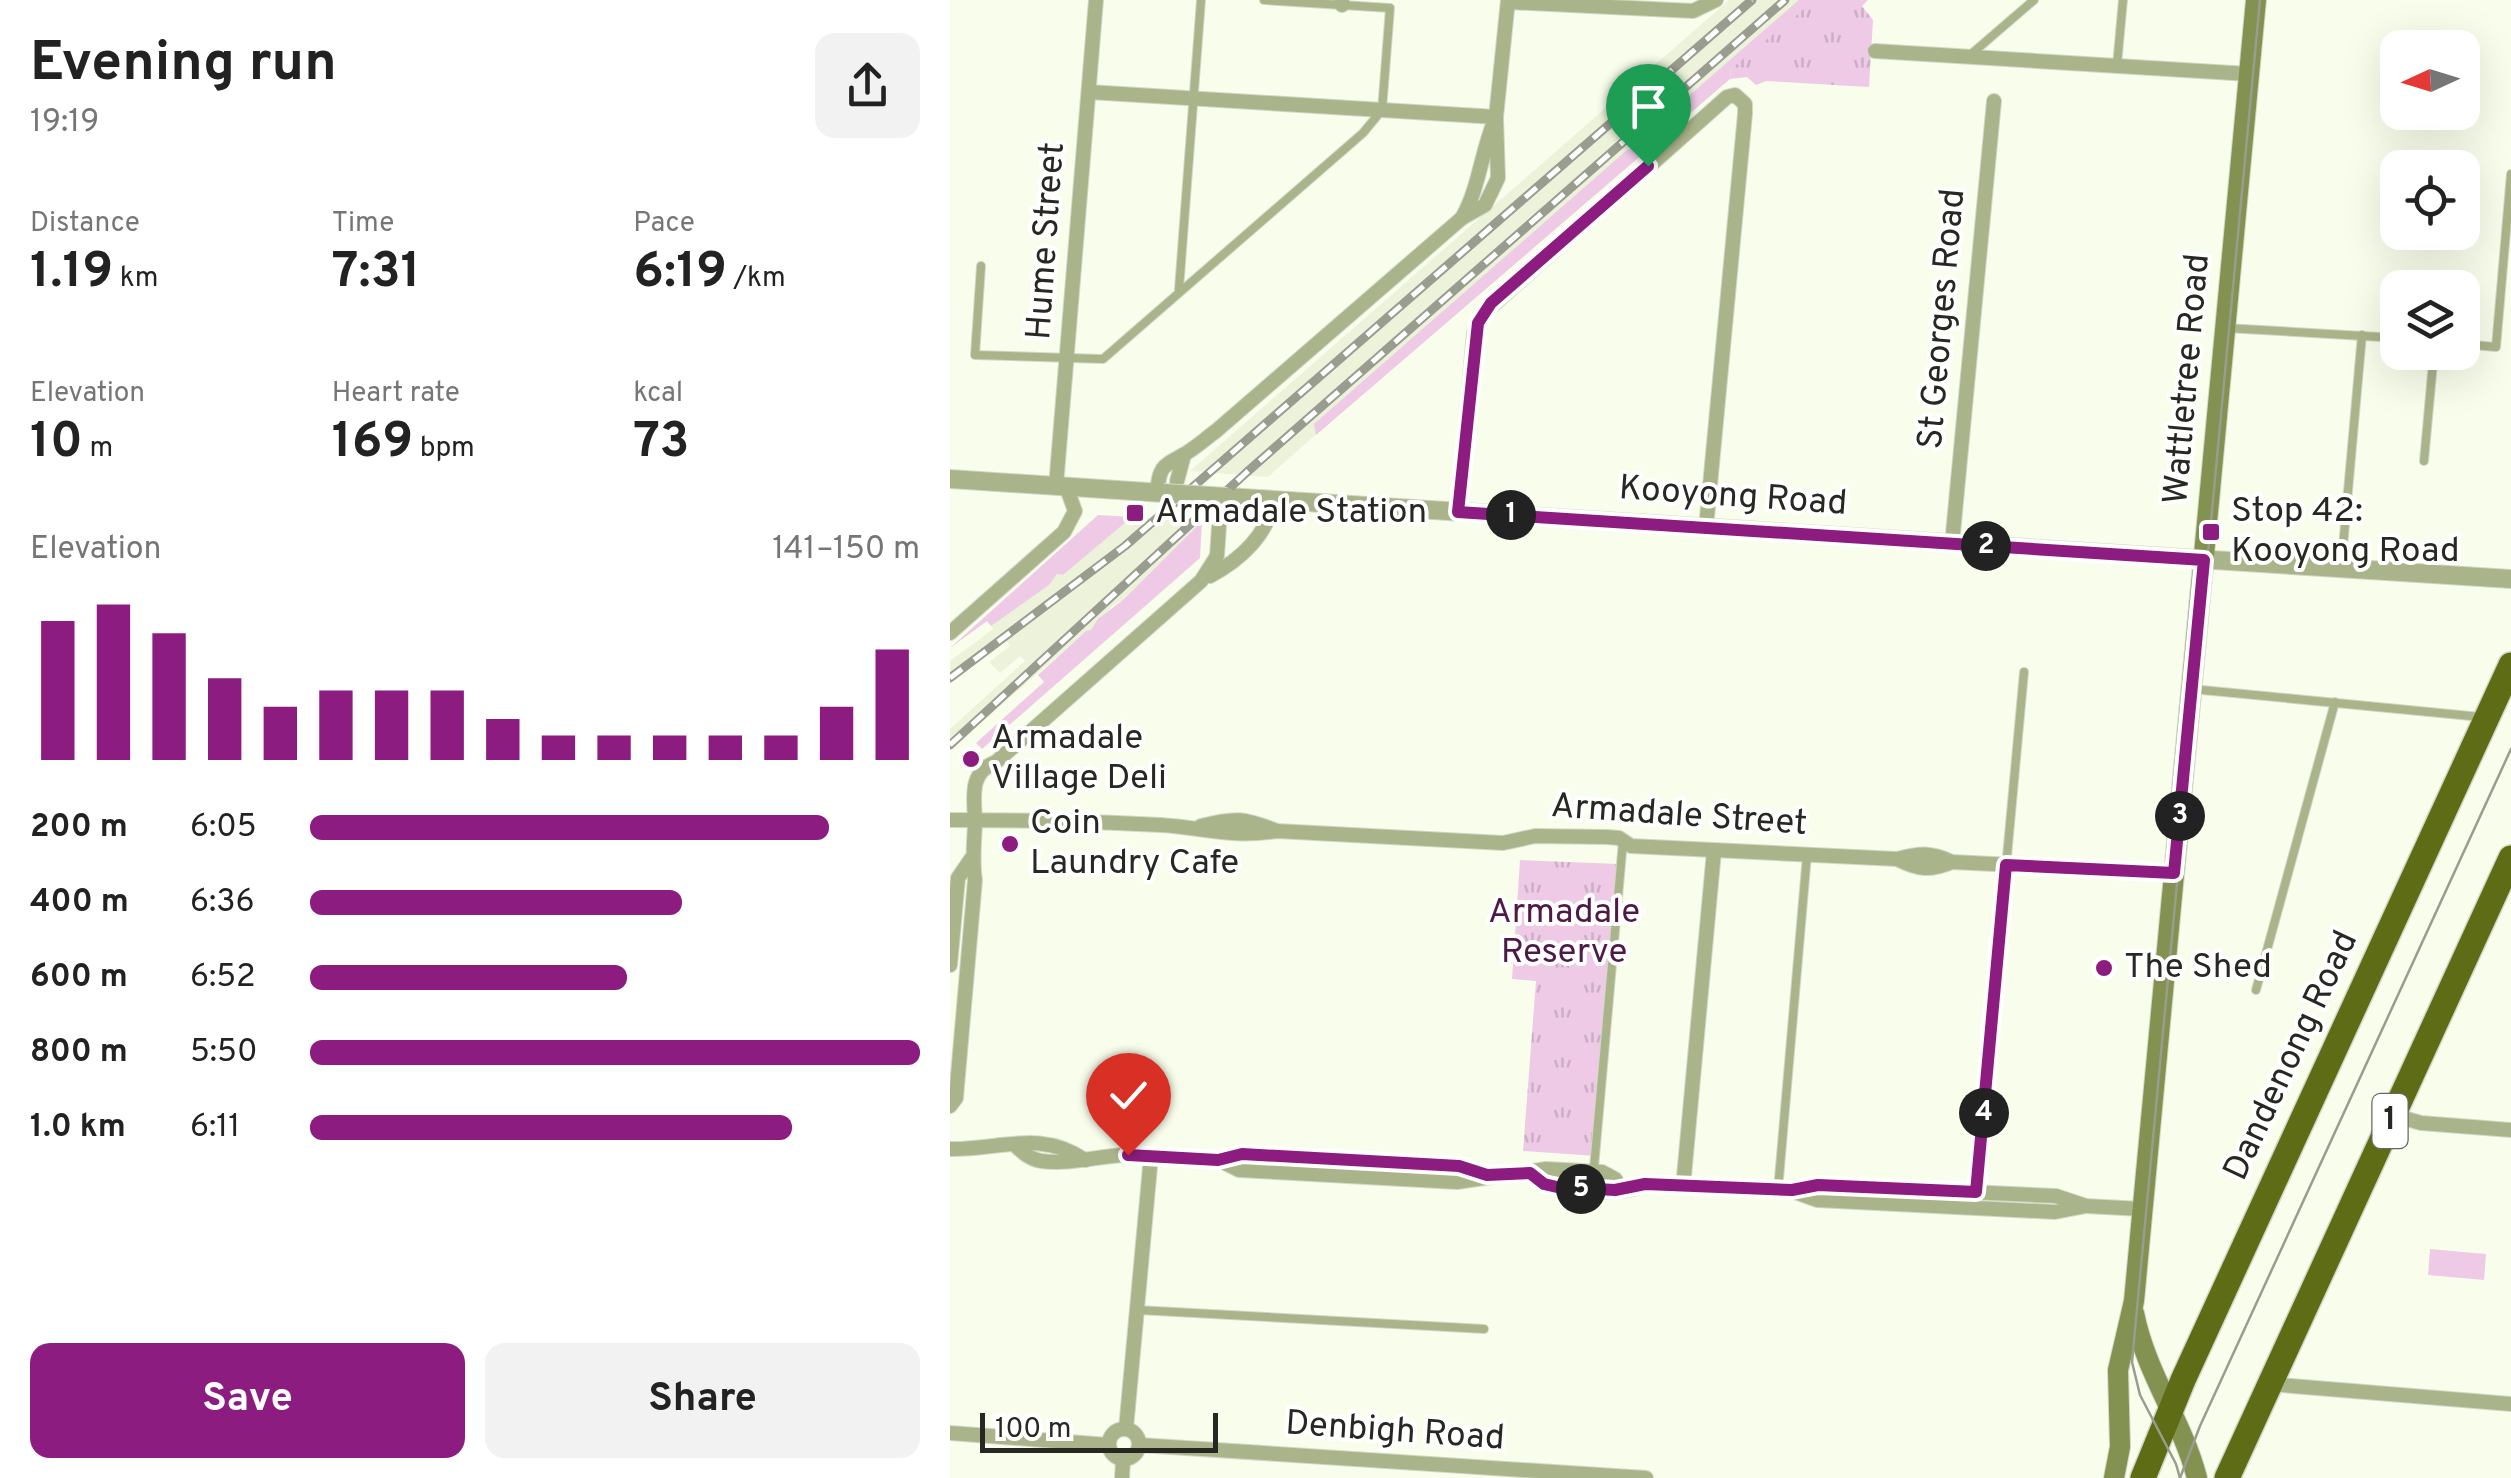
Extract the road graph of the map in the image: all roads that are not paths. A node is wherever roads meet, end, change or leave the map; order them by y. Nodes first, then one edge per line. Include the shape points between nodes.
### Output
1 (1201, 0) edge
2 (1264, 0) edge
3 (1716, 0) edge
4 (2034, 0) edge
5 (2123, 0) edge
6 (2256, 0) edge
7 (1096, 1) edge
8 (1508, 1) edge
9 (1342, 2) edge
10 (1630, 4) edge
11 (1876, 51) dead end
12 (1969, 56) junction
13 (2117, 66) junction
14 (2249, 74) junction
15 (1089, 92) junction
16 (1193, 98) junction
17 (1994, 100) dead end
18 (1382, 110) junction
19 (1496, 117) junction
20 (2511, 174) edge
21 (981, 266) dead end
22 (1179, 289) junction
23 (2226, 328) junction
24 (2362, 334) junction
25 (2380, 336) edge
26 (2480, 346) edge
27 (1068, 359) junction
28 (2432, 370) edge
29 (1184, 455) junction
30 (2424, 461) dead end
31 (950, 480) edge
32 (1061, 486) junction
33 (1165, 489) junction
34 (1223, 499) junction
35 (1272, 500) junction
36 (1458, 512) junction
37 (1706, 528) junction
38 (1952, 544) junction
39 (2204, 560) junction
40 (2340, 569) junction
41 (2511, 579) edge
42 (1201, 582) junction
43 (950, 633) edge
44 (2511, 664) edge
45 (2024, 672) dead end
46 (2192, 689) junction
47 (2335, 702) junction
48 (2486, 717) junction
49 (950, 820) edge
50 (975, 820) junction
51 (1623, 841) junction
52 (1714, 850) junction
53 (1807, 855) junction
54 (2511, 858) edge
55 (971, 859) junction
56 (2006, 865) junction
57 (2174, 873) junction
58 (2503, 896) edge
59 (952, 942) edge
60 (970, 944) junction
61 (950, 964) edge
62 (2256, 990) dead end
63 (957, 1010) edge
64 (956, 1028) edge
65 (950, 1106) edge
66 (2393, 1115) junction
67 (2511, 1130) edge
68 (950, 1149) edge
69 (1151, 1156) junction
70 (1594, 1171) junction
71 (1530, 1173) junction
72 (1684, 1187) junction
73 (1622, 1189) junction
74 (1592, 1190) junction
75 (1785, 1190) junction
76 (1975, 1200) junction
77 (2142, 1209) junction
78 (2134, 1301) junction
79 (1138, 1310) junction
80 (1484, 1330) dead end
81 (2269, 1384) junction
82 (2511, 1404) edge
83 (2170, 1411) junction
84 (1126, 1429) junction
85 (950, 1434) edge
86 (1109, 1444) junction
87 (1140, 1445) junction
88 (1123, 1460) junction
89 (2115, 1474) edge
90 (1122, 1478) edge
91 (1646, 1478) edge
92 (2142, 1478) edge
93 (2196, 1478) edge
94 (2227, 1478) edge

1 - 16 lane
2 - 9 lane
3 - 10 street via 1693,11
4 - 12 lane
5 - 13 lane
6 - 14 main road, Wattletree Road
7 - 15 street, Hume Street
8 - 10 street
8 - 19 street
9 - 18 lane via 1390,8
11 - 12 street
12 - 13 street
13 - 14 street
14 - 23 main road, Wattletree Road
15 - 16 street
15 - 27 street, Hume Street
16 - 18 street
16 - 22 lane
17 - 38 street, St Georges Road
18 - 19 street
18 - 22 lane
19 - 29 street via 1462,218
20 - 26 lane via 2496,347
21 - 27 lane via 974,354
22 - 27 lane via 1103,358
23 - 24 lane
23 - 39 main road, Wattletree Road
24 - 25 lane
24 - 40 lane
27 - 32 street, Hume Street
28 - 30 lane
29 - 33 street
29 - 33 street via 1164,464 1159,475
31 - 32 street, Kooyong Road
32 - 33 street, Kooyong Road
32 - 43 street, Hume Street via 1075,510 1064,532
33 - 34 street, Kooyong Road, bridge
34 - 35 street, Kooyong Road
34 - 42 street via 1217,556
35 - 36 street, Kooyong Road
35 - 42 street via 1264,532
36 - 37 street, Kooyong Road
36 - 37 street via 1474,333 1484,314 1727,96 1739,96 1745,114
37 - 38 street, Kooyong Road
38 - 39 street, Kooyong Road
39 - 40 street, Kooyong Road
39 - 46 main road, Wattletree Road
40 - 41 street, Kooyong Road
42 - 50 street via 996,762
44 - 48 highway, Dandenong Road
45 - 56 lane
46 - 47 lane
46 - 57 main road, Wattletree Road
47 - 48 lane
47 - 62 lane
48 - 83 highway, Dandenong Road
49 - 50 street, Armadale Street
50 - 51 street, Armadale Street via 1196,827 1231,818 1277,832 1503,843 1534,836
50 - 55 street
51 - 52 street, Armadale Street
51 - 70 lane
52 - 53 street, Armadale Street
52 - 72 street
53 - 56 street, Armadale Street via 1897,859 1920,852 1952,862
53 - 75 lane
54 - 58 highway, 1
55 - 59 street via 958,878
55 - 60 street
56 - 57 street, Armadale Street
56 - 76 lane
57 - 77 main road, Wattletree Road
58 - 66 highway, 1
59 - 60 street
59 - 61 street
60 - 63 street
63 - 64 street
64 - 65 street via 956,1098
66 - 67 street
66 - 81 highway, 1
68 - 69 street via 1026,1142 1060,1145 1086,1160
69 - 71 street via 1218,1160 1242,1154
69 - 79 street
70 - 71 street
70 - 73 street
70 - 74 lane
71 - 74 street via 1548,1186
72 - 73 street
72 - 75 street
73 - 74 street
75 - 76 street via 1818,1200
76 - 77 street via 2054,1212
77 - 78 main road, Wattletree Road
78 - 83 main road, Wattletree Road via 2148,1366
78 - 89 main road, Wattletree Road via 2118,1370
79 - 80 lane
79 - 84 street
81 - 82 street
81 - 94 highway, 1
83 - 92 highway, Dandenong Road
83 - 93 main road, Wattletree Road
84 - 86 street
84 - 87 street
85 - 86 street
86 - 88 street
87 - 88 street
87 - 91 street, Denbigh Road
88 - 90 street

